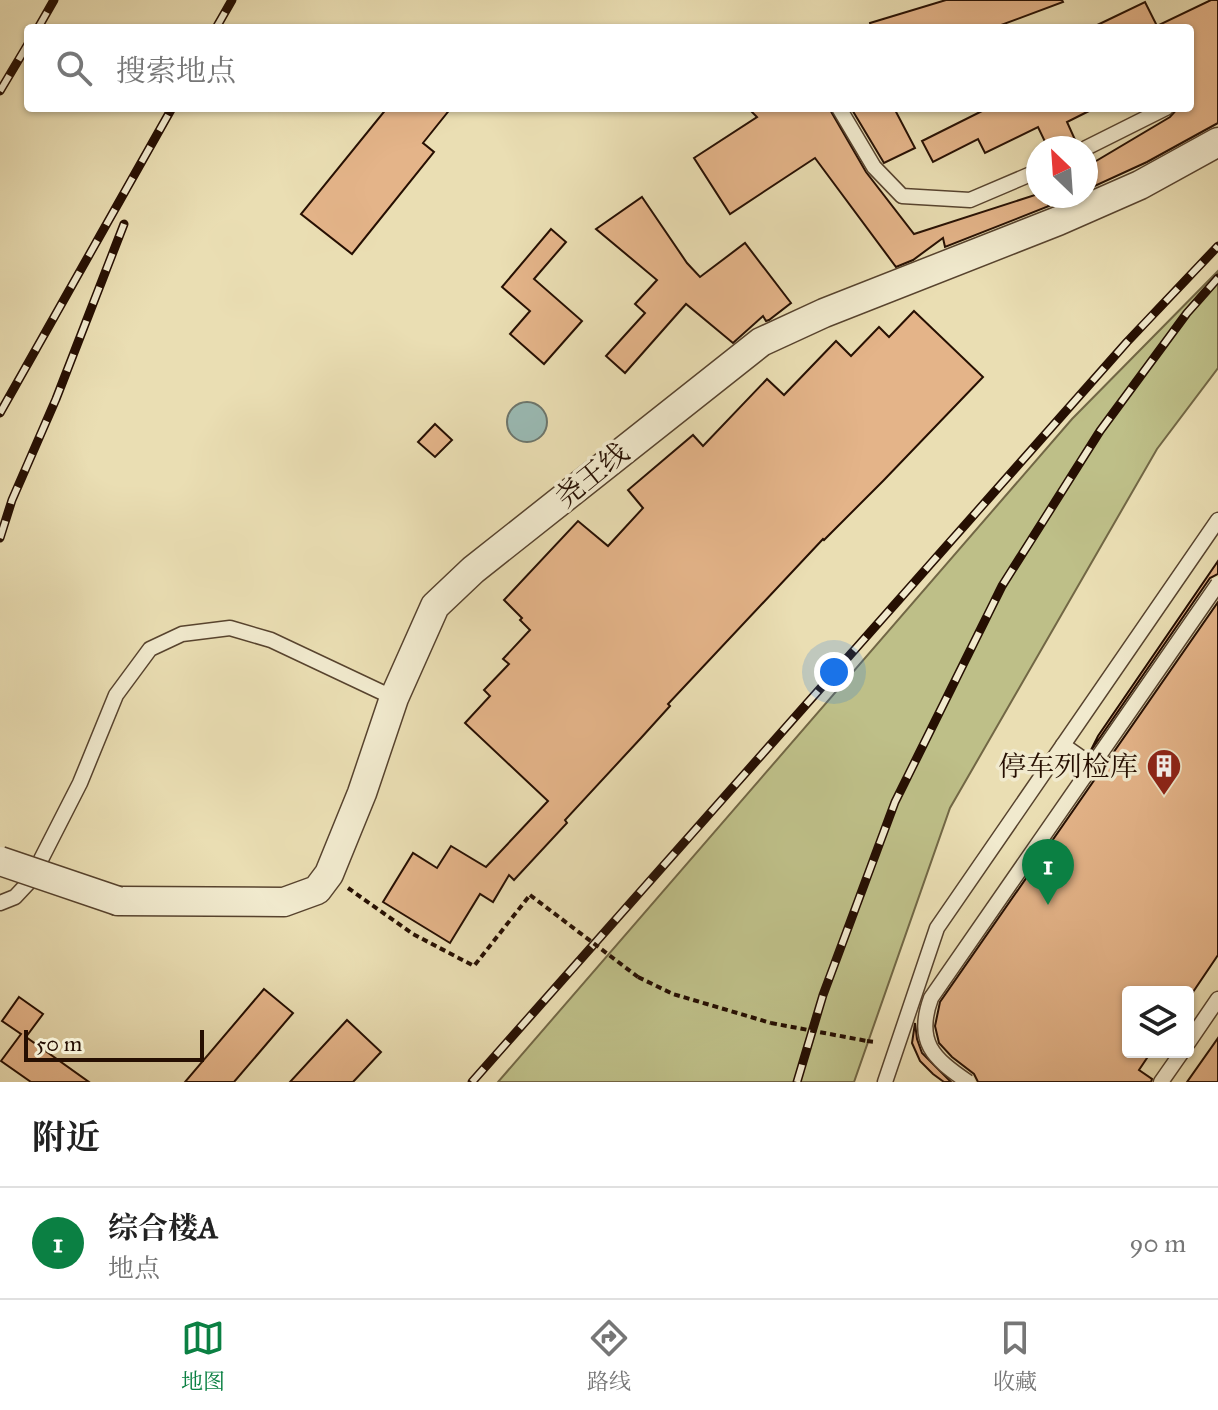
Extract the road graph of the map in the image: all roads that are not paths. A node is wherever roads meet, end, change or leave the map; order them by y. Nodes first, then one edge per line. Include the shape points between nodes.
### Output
1 (841, 112) edge
2 (1158, 112) edge
3 (1098, 142) edge
4 (1218, 142) edge
5 (1026, 176) edge
6 (1098, 197) edge
7 (1060, 208) edge
8 (1218, 520) edge
9 (1218, 584) edge
10 (394, 698) junction
11 (1063, 745) junction
12 (1083, 759) dead end
13 (0, 861) edge
14 (0, 903) edge
15 (1218, 999) edge
16 (1194, 1034) edge
17 (1178, 1058) edge
18 (885, 1082) edge
19 (968, 1082) edge
20 (1161, 1082) edge

1 - 5 lane via 874,167 902,196 970,200
2 - 3 lane
4 - 6 street, 尧王线 via 1140,185
7 - 10 street, 尧王线 via 761,342 435,606
8 - 11 lane
9 - 19 lane, bridge via 931,998 923,1020 926,1038 945,1067
10 - 13 street, 尧王线, bridge via 362,793 329,874 317,890 284,902 118,901
10 - 14 lane via 271,640 230,628 182,634 150,649 116,695 80,783 30,881 15,897
11 - 12 lane
11 - 18 lane via 937,928
15 - 16 lane
17 - 20 lane

